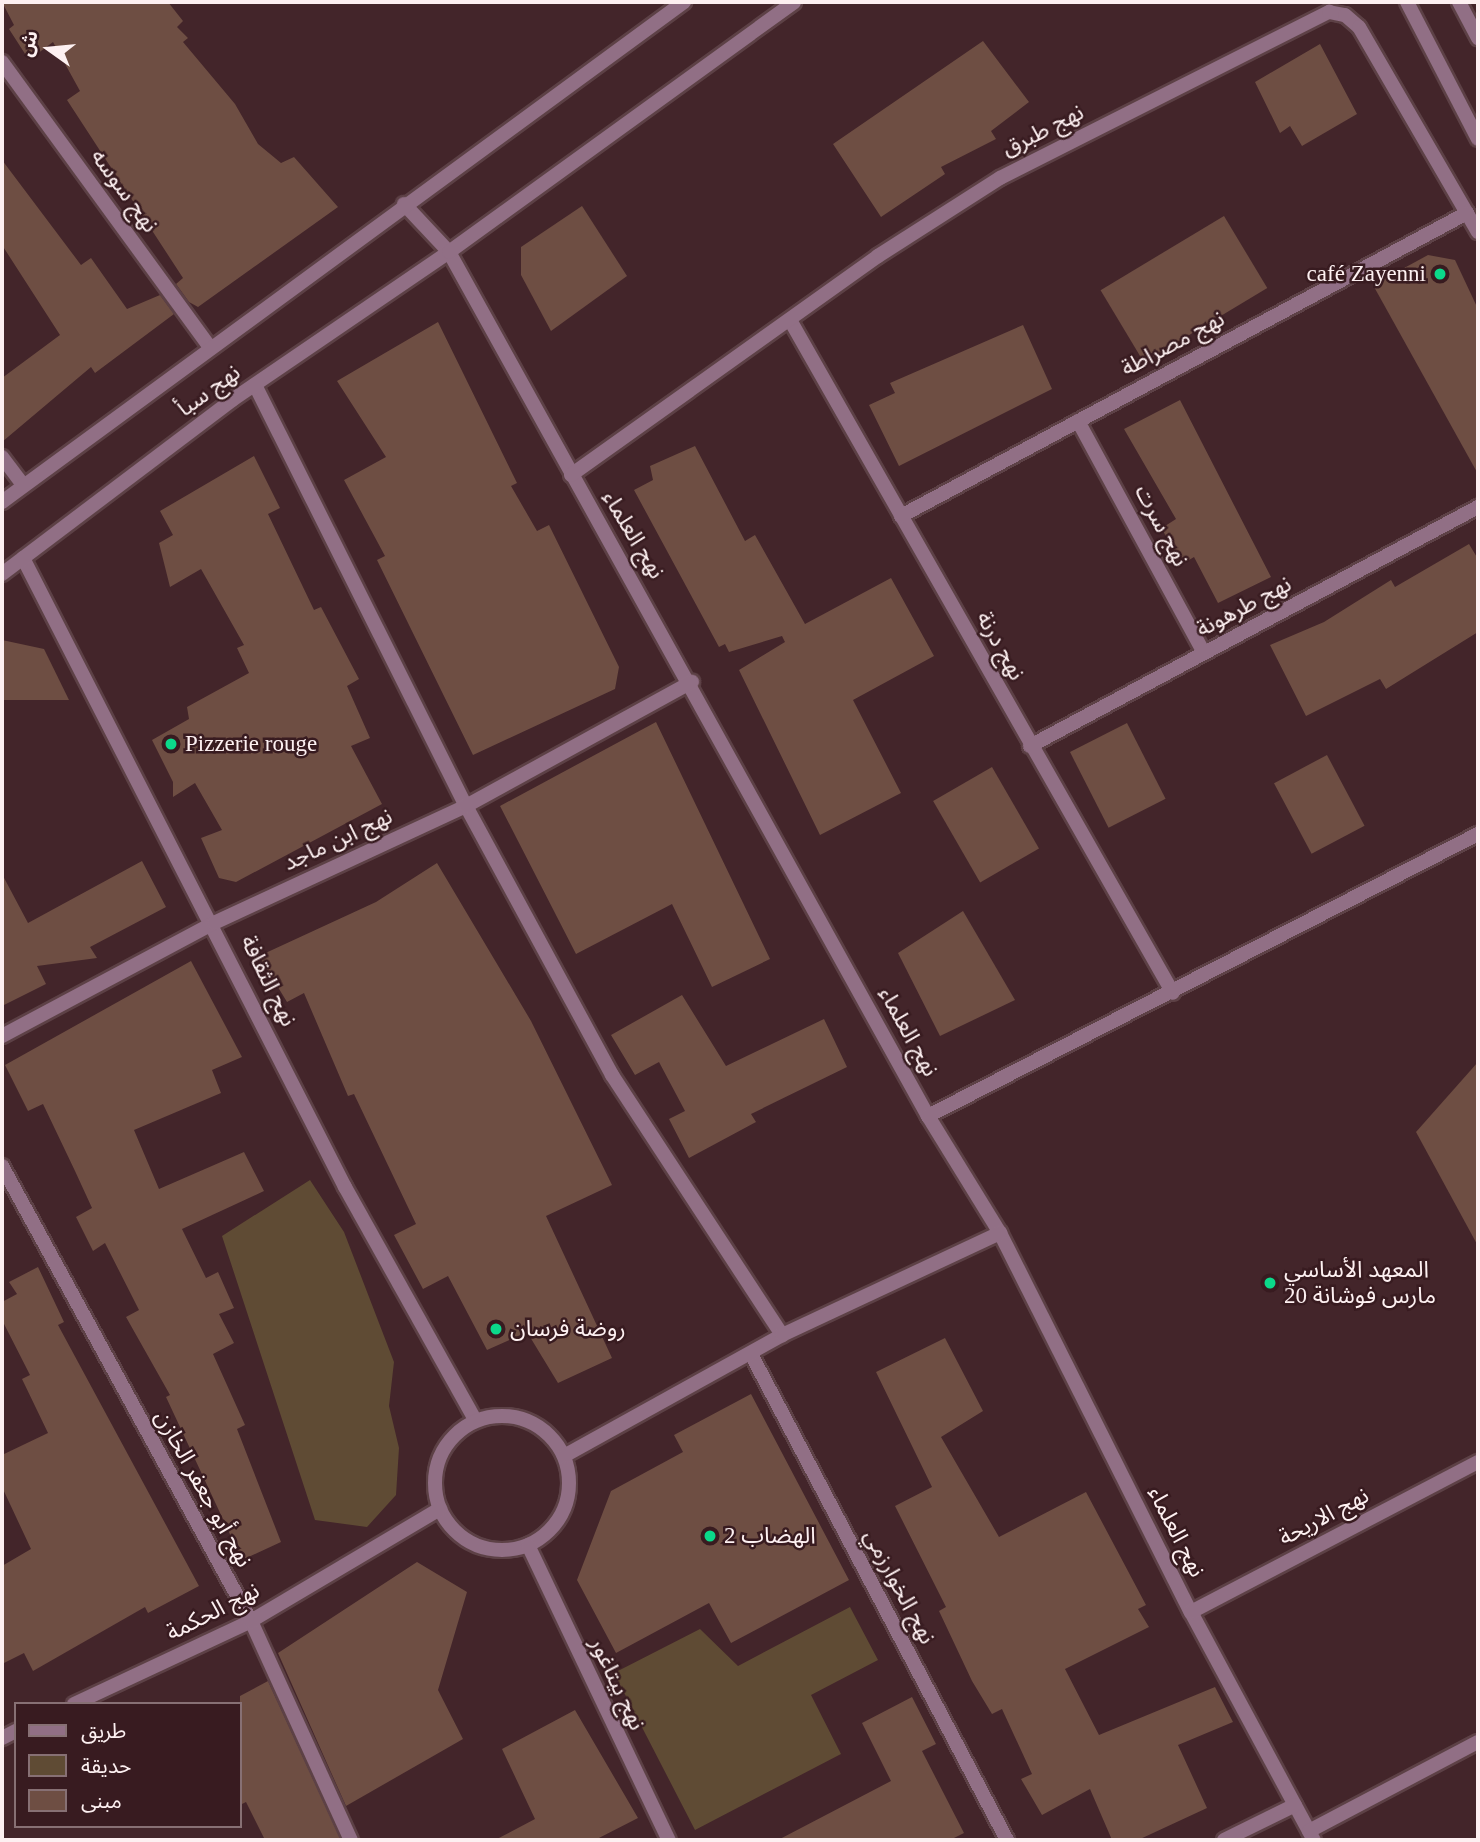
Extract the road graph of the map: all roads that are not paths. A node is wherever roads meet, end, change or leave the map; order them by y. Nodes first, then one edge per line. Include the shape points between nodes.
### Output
1 (684, 2) edge
2 (794, 2) edge
3 (1407, 2) edge
4 (1459, 2) edge
5 (1478, 38) edge
6 (2, 62) edge
7 (1478, 139) edge
8 (404, 204) junction
9 (1467, 213) junction
10 (1478, 232) edge
11 (449, 252) junction
12 (790, 320) junction
13 (209, 346) junction
14 (255, 385) junction
15 (1078, 421) junction
16 (2, 457) edge
17 (571, 475) junction
18 (23, 485) junction
19 (2, 502) edge
20 (1478, 507) edge
21 (901, 516) junction
22 (23, 558) junction
23 (2, 574) edge
24 (1204, 653) junction
25 (692, 682) junction
26 (1030, 746) junction
27 (466, 806) junction
28 (1478, 834) edge
29 (214, 923) junction
30 (1172, 993) junction
31 (2, 1035) edge
32 (928, 1116) junction
33 (2, 1166) edge
34 (1000, 1233) junction
35 (782, 1335) junction
36 (751, 1354) junction
37 (475, 1420) junction
38 (564, 1456) junction
39 (1478, 1462) edge
40 (440, 1509) junction
41 (528, 1545) junction
42 (1191, 1612) junction
43 (251, 1622) junction
44 (78, 1702) edge
45 (1478, 1742) edge
46 (1294, 1805) junction
47 (1311, 1835) edge
48 (351, 1840) edge
49 (669, 1840) edge
50 (1007, 1840) edge
51 (1224, 1840) edge

1 - 8 street
2 - 11 street, نهج سبأ
3 - 7 street
4 - 5 street
6 - 13 street, نهج سوسه
8 - 11 street, نهج العلماء
8 - 13 street
9 - 10 street, نهج طبرق
9 - 12 street, نهج طبرق via 1359,27 1345,15 1329,12 1000,178
9 - 15 street, نهج مصراطة
11 - 14 street, نهج سبأ
11 - 17 street, نهج العلماء
12 - 17 street, نهج طبرق
12 - 21 street, نهج درنة
13 - 18 street
14 - 22 street, نهج سبأ
14 - 27 street
15 - 21 street, نهج مصراطة
15 - 24 street, نهج سرت
16 - 18 street
17 - 25 street, نهج العلماء
18 - 19 street
20 - 24 street, نهج طرهونة
21 - 26 street, نهج درنة
22 - 23 street, نهج سبأ
22 - 29 street, نهج الثقافة
24 - 26 street, نهج طرهونة
25 - 27 street, نهج ابن ماجد
25 - 32 street, نهج العلماء
26 - 30 street, نهج درنة
27 - 29 street, نهج ابن ماجد
27 - 35 street via 612,1076
28 - 30 street
29 - 31 street, نهج ابن ماجد
29 - 37 street, نهج الثقافة via 345,1187
30 - 32 street
32 - 34 street, نهج العلماء
33 - 43 street, نهج أبو جعفر الخازن via 93,1341
34 - 35 street
34 - 42 street, نهج العلماء
35 - 36 street
36 - 38 street
36 - 50 street, نهج الخوارزمي
37 - 38 street via 502,1415 528,1420 549,1434
37 - 40 street via 454,1435 439,1457 435,1483
38 - 41 street via 569,1482 565,1508 550,1530
39 - 42 street, نهج الاريحة
40 - 41 street via 455,1531 477,1545 502,1550
40 - 43 street, نهج الحكمة via 336,1566
41 - 49 street, نهج بيتاغور
42 - 46 street, نهج العلماء
43 - 44 street, نهج الحكمة
43 - 48 street, نهج أبو جعفر الخازن
45 - 47 street
46 - 47 street, نهج العلماء
46 - 51 street

